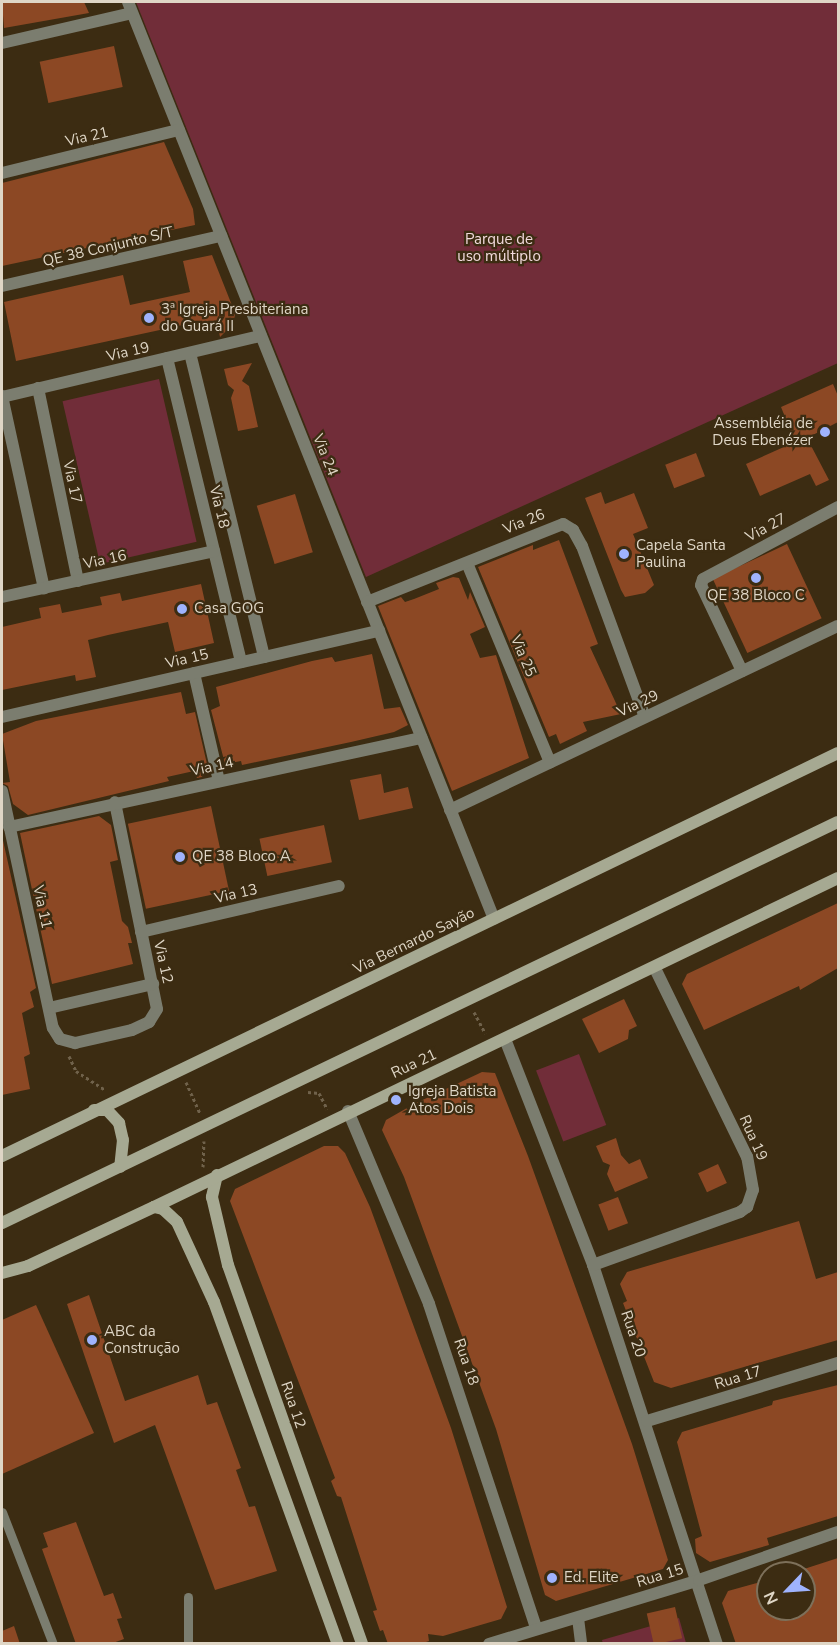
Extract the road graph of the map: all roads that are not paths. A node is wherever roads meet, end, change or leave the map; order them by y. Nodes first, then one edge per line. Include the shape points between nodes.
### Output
1 (130, 7) edge
2 (2, 43) edge
3 (179, 130) junction
4 (2, 173) edge
5 (221, 236) junction
6 (2, 286) edge
7 (261, 336) junction
8 (190, 353) junction
9 (167, 358) junction
10 (38, 388) junction
11 (2, 396) edge
12 (838, 507) edge
13 (214, 551) junction
14 (467, 562) junction
15 (78, 581) junction
16 (44, 588) junction
17 (2, 597) edge
18 (367, 602) junction
19 (838, 626) edge
20 (379, 631) junction
21 (264, 657) junction
22 (241, 662) junction
23 (742, 671) junction
24 (194, 673) junction
25 (2, 717) edge
26 (645, 717) junction
27 (422, 738) junction
28 (838, 753) edge
29 (550, 762) junction
30 (219, 781) junction
31 (2, 791) edge
32 (116, 802) junction
33 (450, 810) junction
34 (838, 822) edge
35 (9, 827) junction
36 (838, 878) edge
37 (339, 886) dead end
38 (494, 919) junction
39 (141, 932) junction
40 (655, 968) junction
41 (153, 984) junction
42 (49, 1008) junction
43 (53, 1028) joint
44 (505, 1039) junction
45 (92, 1111) junction
46 (348, 1111) junction
47 (2, 1156) edge
48 (120, 1167) junction
49 (217, 1175) junction
50 (154, 1207) junction
51 (2, 1223) edge
52 (593, 1265) junction
53 (2, 1273) edge
54 (838, 1363) edge
55 (647, 1421) junction
56 (2, 1512) edge
57 (838, 1532) edge
58 (699, 1580) junction
59 (188, 1597) dead end
60 (578, 1618) junction
61 (536, 1628) junction
62 (53, 1644) edge
63 (188, 1644) edge
64 (338, 1644) edge
65 (362, 1644) edge
66 (489, 1644) edge
67 (581, 1644) edge
68 (717, 1644) edge

1 - 2 street
1 - 3 street, Via 24
3 - 4 street, Via 21
3 - 5 street, Via 24
5 - 6 street, QE 38 Conjunto S/T
5 - 7 street, Via 24
7 - 8 street, Via 19
7 - 18 street, Via 24
8 - 9 street, Via 19
8 - 21 street, Via 18
9 - 10 street, Via 19
9 - 13 street, Via 18
10 - 11 street, Via 19
10 - 15 street, Via 17
11 - 16 street
12 - 23 street, Via 27 via 704,579 701,585
13 - 15 street, Via 16
13 - 22 street, Via 18
14 - 18 street, Via 26
14 - 26 street, Via 26 via 556,525 573,530
14 - 29 street, Via 25
15 - 16 street, Via 16
16 - 17 street, Via 16
18 - 20 street, Via 24
19 - 23 street, Via 29
20 - 21 street, Via 15
20 - 27 street, Via 24
21 - 22 street, Via 15
22 - 24 street, Via 15
23 - 26 street, Via 29
24 - 25 street, Via 15
24 - 30 street
26 - 29 street, Via 29
27 - 30 street, Via 14
27 - 33 street, Via 24
28 - 38 main road, Via Bernardo Sayão
29 - 33 street, Via 29
30 - 32 street, Via 14
31 - 35 street, Via 11
32 - 35 street, Via 14
32 - 39 street, Via 12
33 - 38 street, Via 24
34 - 48 main road
35 - 42 street, Via 11
36 - 40 main road, Rua 21
37 - 39 street, Via 13
38 - 45 main road, Via Bernardo Sayão
39 - 41 street, Via 12
40 - 44 main road, Rua 21
40 - 52 street, Rua 19 via 747,1157 753,1190 747,1207 740,1212
41 - 42 street
41 - 43 street, Via 12 via 157,1009 149,1022 121,1033 64,1041
42 - 43 street, Via 11
44 - 46 main road, Rua 21
44 - 52 street, Rua 20
45 - 47 main road, Via Bernardo Sayão
45 - 48 main road via 107,1110 120,1123
46 - 49 main road, Rua 21
46 - 61 street, Rua 18 via 429,1304
48 - 51 main road
49 - 50 main road, Rua 21
49 - 65 main road, Rua 12 via 212,1197 228,1265
50 - 53 main road, Rua 21 via 28,1266
50 - 64 main road via 163,1209 177,1222 214,1302
52 - 55 street, Rua 20
54 - 55 street, Rua 17
55 - 58 street, Rua 20
56 - 62 lane
57 - 58 street, Rua 15
58 - 60 street, Rua 15
58 - 68 street, Rua 20
59 - 63 lane
60 - 61 street, Rua 15
60 - 67 street
61 - 66 street, Rua 15

